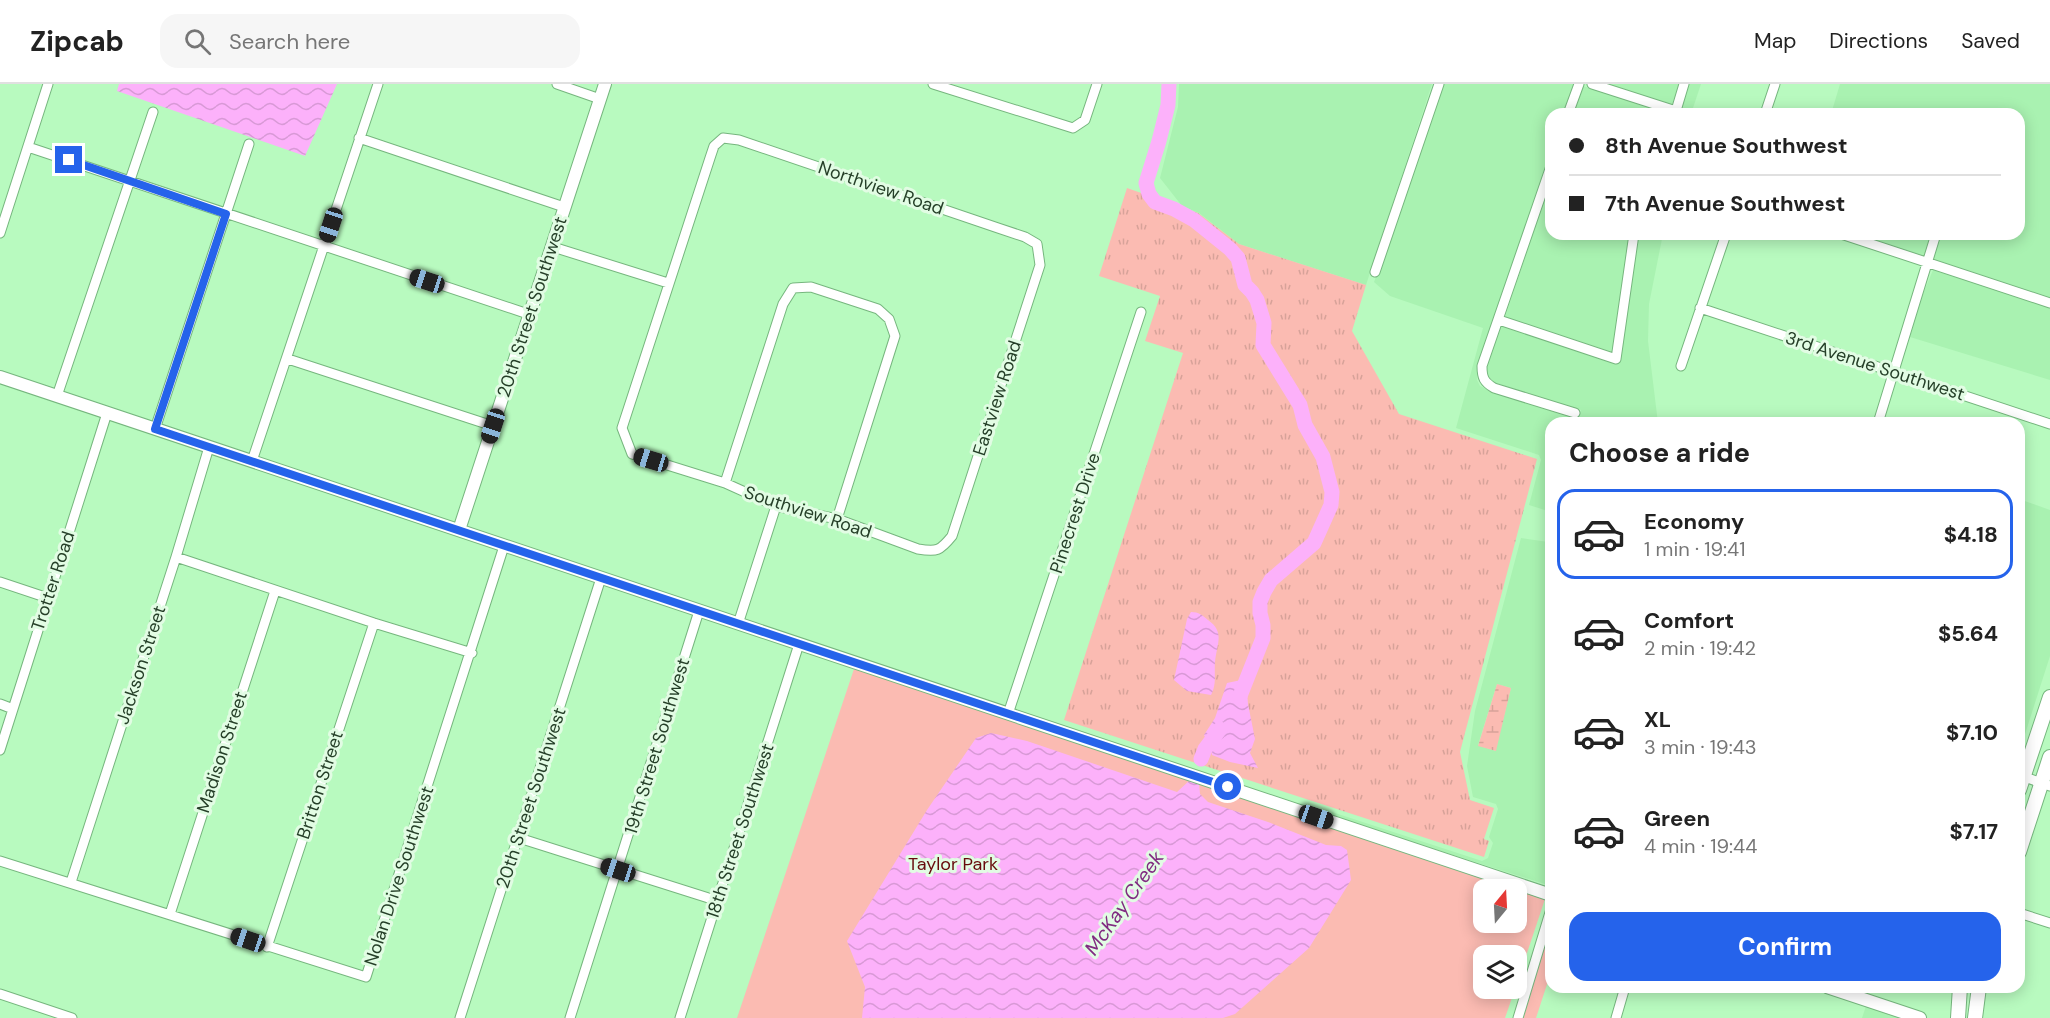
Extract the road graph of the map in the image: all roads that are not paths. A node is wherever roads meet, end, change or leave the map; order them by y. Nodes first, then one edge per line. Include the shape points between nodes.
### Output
1 (48, 84) edge
2 (378, 84) edge
3 (557, 84) edge
4 (605, 84) edge
5 (933, 84) edge
6 (1097, 84) edge
7 (1439, 84) edge
8 (1579, 84) edge
9 (1592, 84) edge
10 (1684, 84) edge
11 (1775, 84) edge
12 (600, 99) junction
13 (1571, 108) edge
14 (1663, 108) edge
15 (1676, 108) edge
16 (1767, 108) edge
17 (153, 112) dead end
18 (359, 138) junction
19 (249, 144) dead end
20 (28, 147) junction
21 (130, 181) junction
22 (1545, 184) edge
23 (564, 207) junction
24 (226, 214) junction
25 (0, 232) edge
26 (1634, 240) edge
27 (1724, 240) edge
28 (1859, 240) edge
29 (1934, 240) edge
30 (1037, 244) joint
31 (324, 247) junction
32 (553, 247) junction
33 (1927, 262) junction
34 (1375, 272) dead end
35 (668, 283) junction
36 (2050, 303) edge
37 (1700, 309) junction
38 (1141, 312) dead end
39 (531, 315) junction
40 (1499, 320) junction
41 (288, 359) junction
42 (1682, 366) dead end
43 (1894, 373) junction
44 (0, 377) edge
45 (57, 396) junction
46 (107, 413) junction
47 (1575, 413) dead end
48 (1880, 417) edge
49 (2050, 424) edge
50 (493, 426) junction
51 (155, 429) junction
52 (209, 447) junction
53 (252, 461) junction
54 (725, 483) junction
55 (776, 506) junction
56 (837, 519) junction
57 (459, 530) junction
58 (504, 546) junction
59 (942, 549) joint
60 (176, 557) junction
61 (600, 578) junction
62 (0, 582) edge
63 (275, 591) junction
64 (48, 598) junction
65 (699, 611) junction
66 (374, 623) junction
67 (738, 624) junction
68 (799, 644) junction
69 (472, 653) junction
70 (2050, 697) edge
71 (0, 704) edge
72 (13, 709) junction
73 (1008, 714) junction
74 (0, 750) edge
75 (2050, 757) edge
76 (2025, 767) edge
77 (2025, 782) edge
78 (2046, 784) edge
79 (2025, 837) edge
80 (519, 838) junction
81 (0, 861) edge
82 (618, 870) junction
83 (71, 882) junction
84 (1545, 893) edge
85 (718, 901) junction
86 (170, 914) junction
87 (2025, 915) edge
88 (2050, 923) edge
89 (1545, 929) edge
90 (267, 947) junction
91 (1623, 993) edge
92 (1845, 993) edge
93 (1960, 993) edge
94 (1978, 993) edge
95 (0, 994) edge
96 (72, 1018) edge
97 (460, 1018) edge
98 (570, 1018) edge
99 (680, 1018) edge
100 (1518, 1018) edge
101 (1616, 1018) edge
102 (1920, 1018) edge
103 (1958, 1018) edge
104 (1975, 1018) edge

1 - 20 street
2 - 18 street
3 - 12 street
4 - 12 street, 20th Street Southwest
5 - 6 street via 1073,128 1085,120
7 - 34 street
8 - 13 street
9 - 14 street
10 - 15 street
11 - 16 street
12 - 23 street, 20th Street Southwest
17 - 21 street
18 - 23 street
18 - 31 street
19 - 24 street
20 - 21 street
20 - 25 street
21 - 24 street
21 - 45 street
22 - 40 street
23 - 32 street, 20th Street Southwest
24 - 31 street
24 - 51 street
26 - 40 street via 1616,359
27 - 37 street
28 - 33 street
29 - 33 street
30 - 35 street, Northview Road via 739,140 723,138 714,146
30 - 59 street, Eastview Road via 1041,265 952,536
31 - 39 street
31 - 41 street
32 - 35 street
32 - 39 street, 20th Street Southwest
33 - 36 street
33 - 43 street
35 - 54 street, Southview Road via 622,428 632,454
37 - 42 street
37 - 43 street, 3rd Avenue Southwest
38 - 73 street, Pinecrest Drive
39 - 50 street, 20th Street Southwest
40 - 47 street via 1482,366 1483,380 1494,388
41 - 50 street
41 - 53 street
43 - 48 street
43 - 49 street, 3rd Avenue Southwest
44 - 45 street
45 - 46 street
46 - 51 street
46 - 64 street, Trotter Road
50 - 57 street, 20th Street Southwest
51 - 52 street
52 - 53 street
52 - 60 street, Jackson Street
53 - 57 street
54 - 55 street, Southview Road
54 - 56 street via 783,304 793,288 806,286 878,309 889,319 895,336
55 - 56 street, Southview Road
55 - 67 street
56 - 59 street, Southview Road via 918,549
57 - 58 street
58 - 61 street
58 - 69 street, Nolan Drive Southwest
60 - 63 street
60 - 83 street, Jackson Street
61 - 65 street
61 - 80 street, 20th Street Southwest
62 - 64 street
63 - 66 street
63 - 86 street, Madison Street
64 - 72 street, Trotter Road
65 - 67 street
65 - 82 street, 19th Street Southwest
66 - 69 street
66 - 90 street, Britton Street
67 - 68 street
68 - 73 street
68 - 85 street, 18th Street Southwest
69 - 90 street, Nolan Drive Southwest via 366,978
70 - 76 main road
71 - 72 street
72 - 74 street, Trotter Road
73 - 84 street
75 - 78 main road
77 - 78 street
78 - 79 main road
80 - 82 street
80 - 97 street, 20th Street Southwest
81 - 83 street, Nolan Drive Southwest
82 - 85 street
82 - 98 street, 19th Street Southwest
83 - 86 street, Nolan Drive Southwest
85 - 99 street, 18th Street Southwest
86 - 90 street, Nolan Drive Southwest
87 - 88 street
89 - 100 street
91 - 101 street
92 - 102 street
93 - 103 main road
94 - 104 main road
95 - 96 street

